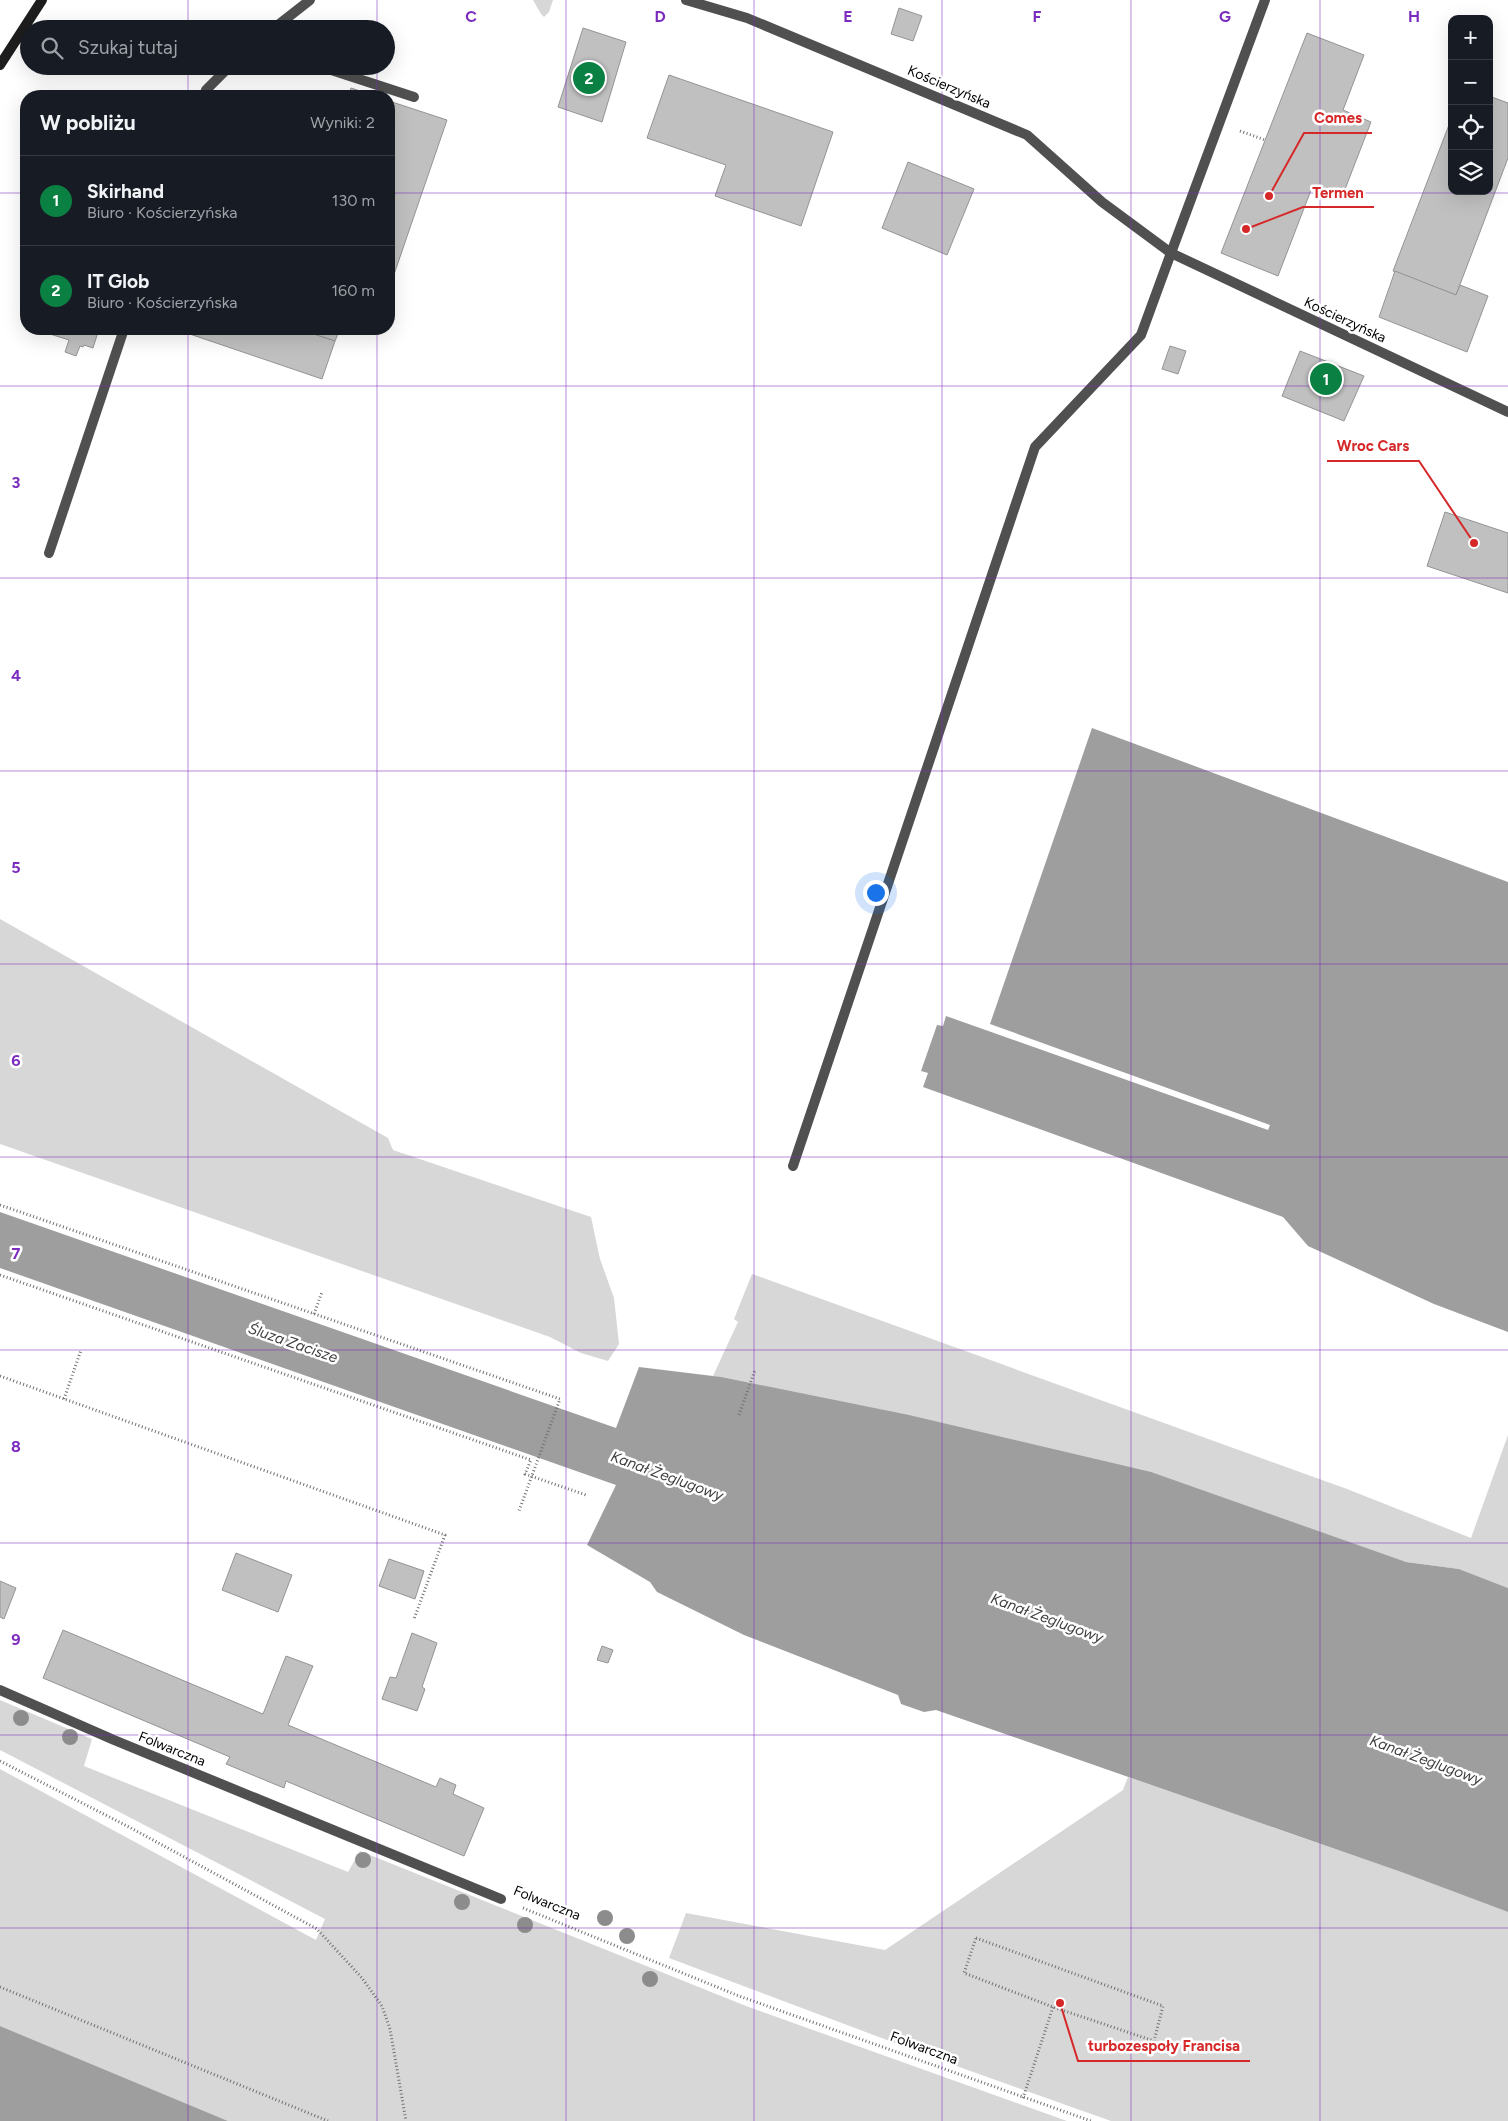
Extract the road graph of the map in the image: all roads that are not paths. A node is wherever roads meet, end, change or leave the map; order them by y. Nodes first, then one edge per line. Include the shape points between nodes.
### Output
1 (42, 0) edge
2 (310, 0) edge
3 (686, 0) edge
4 (1265, 0) edge
5 (29, 20) edge
6 (285, 20) edge
7 (20, 34) edge
8 (0, 65) edge
9 (221, 75) edge
10 (347, 75) edge
11 (206, 90) edge
12 (393, 90) edge
13 (395, 91) edge
14 (414, 97) dead end
15 (1171, 253) junction
16 (122, 335) edge
17 (1508, 412) edge
18 (49, 553) dead end
19 (793, 1166) dead end
20 (0, 1690) edge
21 (501, 1899) road end

1 - 5 main road
2 - 6 street
3 - 15 street, Kościerzyńska via 747,18 1027,135 1102,202
4 - 15 street
7 - 8 main road
9 - 11 street
10 - 12 street
13 - 14 street
15 - 17 street, Kościerzyńska
15 - 19 street via 1141,335 1035,447
16 - 18 street
20 - 21 street, Folwarczna

